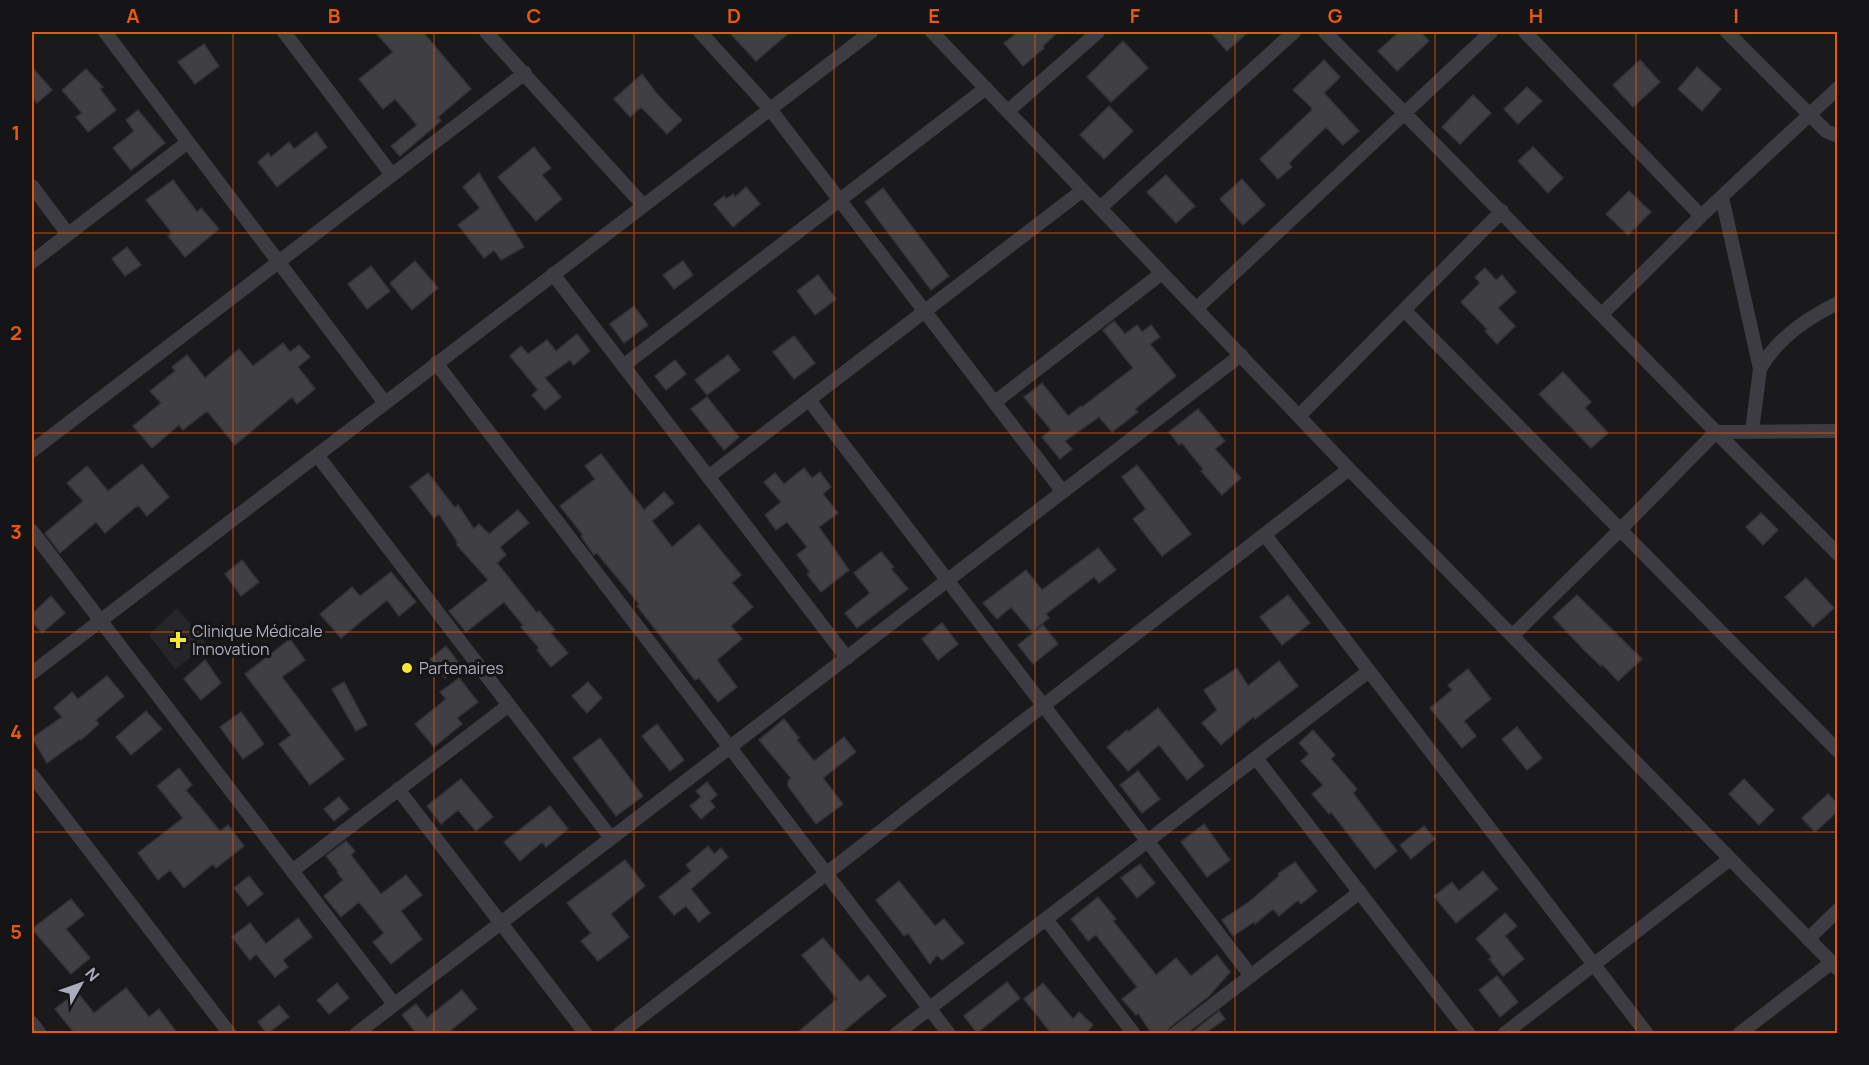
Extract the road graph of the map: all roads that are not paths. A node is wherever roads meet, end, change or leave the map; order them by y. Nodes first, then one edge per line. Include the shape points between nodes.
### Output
1 (105, 32) edge
2 (284, 32) edge
3 (486, 32) edge
4 (700, 32) edge
5 (870, 32) edge
6 (932, 32) edge
7 (1098, 32) edge
8 (1294, 32) edge
9 (1325, 32) edge
10 (1491, 32) edge
11 (1525, 32) edge
12 (1727, 32) edge
13 (525, 73) junction
14 (986, 88) junction
15 (1838, 88) edge
16 (770, 108) junction
17 (1008, 111) junction
18 (1404, 111) junction
19 (1810, 115) junction
20 (1838, 136) edge
21 (188, 142) junction
22 (392, 175) junction
23 (32, 186) edge
24 (1083, 190) junction
25 (1722, 197) junction
26 (840, 200) junction
27 (643, 205) junction
28 (1100, 208) junction
29 (1502, 211) junction
30 (1701, 216) junction
31 (68, 234) junction
32 (32, 262) edge
33 (279, 262) junction
34 (1162, 273) junction
35 (553, 274) junction
36 (1838, 303) edge
37 (1196, 309) junction
38 (1404, 310) junction
39 (925, 311) junction
40 (1602, 314) junction
41 (1241, 356) junction
42 (436, 363) junction
43 (623, 366) junction
44 (1760, 369) junction
45 (809, 400) junction
46 (995, 402) junction
47 (385, 403) junction
48 (1299, 416) junction
49 (1752, 431) junction
50 (1838, 431) edge
51 (1716, 432) junction
52 (32, 451) edge
53 (317, 455) junction
54 (1349, 469) junction
55 (708, 477) junction
56 (1063, 492) junction
57 (1620, 530) junction
58 (32, 531) edge
59 (1265, 535) junction
60 (1838, 554) edge
61 (948, 580) junction
62 (100, 620) junction
63 (1512, 636) junction
64 (847, 658) junction
65 (1369, 671) junction
66 (32, 673) edge
67 (509, 705) junction
68 (1043, 705) junction
69 (731, 748) junction
70 (1838, 751) edge
71 (1256, 758) junction
72 (32, 775) edge
73 (398, 789) junction
74 (611, 838) junction
75 (1147, 841) junction
76 (1730, 859) junction
77 (292, 871) junction
78 (826, 873) junction
79 (1360, 892) junction
80 (1838, 910) edge
81 (1046, 919) junction
82 (501, 923) junction
83 (1808, 939) junction
84 (1594, 964) junction
85 (1834, 966) edge
86 (1251, 976) junction
87 (394, 1004) junction
88 (930, 1008) junction
89 (32, 1023) edge
90 (40, 1034) edge
91 (230, 1034) edge
92 (356, 1034) edge
93 (585, 1034) edge
94 (619, 1034) edge
95 (896, 1034) edge
96 (949, 1034) edge
97 (1134, 1034) edge
98 (1175, 1034) edge
99 (1469, 1034) edge
100 (1504, 1034) edge
101 (1647, 1034) edge
102 (1739, 1034) edge

1 - 21 street
2 - 22 street
3 - 13 street
4 - 16 street
5 - 16 street
6 - 14 street
7 - 17 street
8 - 28 street
9 - 18 street
10 - 18 street
11 - 30 street
12 - 19 street
13 - 22 street
13 - 27 street
14 - 17 street
14 - 26 street
15 - 19 street
16 - 26 street
16 - 27 street
17 - 24 street
18 - 29 street
18 - 37 street
19 - 20 street
19 - 25 street
21 - 31 street
21 - 33 street
22 - 33 street
23 - 31 street
24 - 28 street
24 - 39 street
25 - 30 street
25 - 44 street
26 - 39 street
26 - 43 street
27 - 35 street
28 - 34 street
29 - 38 street
29 - 40 street
30 - 40 street
31 - 32 street
33 - 47 street
33 - 52 street
34 - 37 street
34 - 46 street
35 - 42 street
35 - 43 street
36 - 44 street via 1782,339
37 - 41 street
38 - 48 street
38 - 57 street
39 - 45 street
39 - 46 street
40 - 51 street
41 - 48 street
41 - 56 street
42 - 47 street
42 - 69 street
43 - 55 street
44 - 49 street
45 - 55 street
45 - 61 street
46 - 56 street
47 - 53 street
48 - 54 street
49 - 50 street
49 - 51 street
51 - 57 street
51 - 60 street
53 - 62 street
53 - 67 street
54 - 59 street
54 - 63 street
55 - 64 street
56 - 61 street
57 - 63 street
57 - 70 street
58 - 62 street
59 - 65 street
59 - 68 street
61 - 64 street
61 - 68 street
62 - 66 street
62 - 77 street
63 - 76 street
64 - 69 street
65 - 71 street
65 - 84 street
67 - 73 street
67 - 74 street
68 - 75 street
68 - 78 street
69 - 74 street
69 - 78 street
71 - 75 street
71 - 79 street
72 - 91 street
73 - 77 street
73 - 82 street
74 - 82 street
75 - 81 street
75 - 86 street
76 - 83 street
76 - 84 street
77 - 87 street
78 - 88 street
78 - 94 street
79 - 86 street
79 - 99 street
80 - 83 street
81 - 88 street
81 - 97 street
82 - 87 street
82 - 93 street
83 - 85 street
84 - 100 street
84 - 101 street
85 - 102 street
86 - 98 street
87 - 92 street
88 - 95 street
88 - 96 street
89 - 90 street

